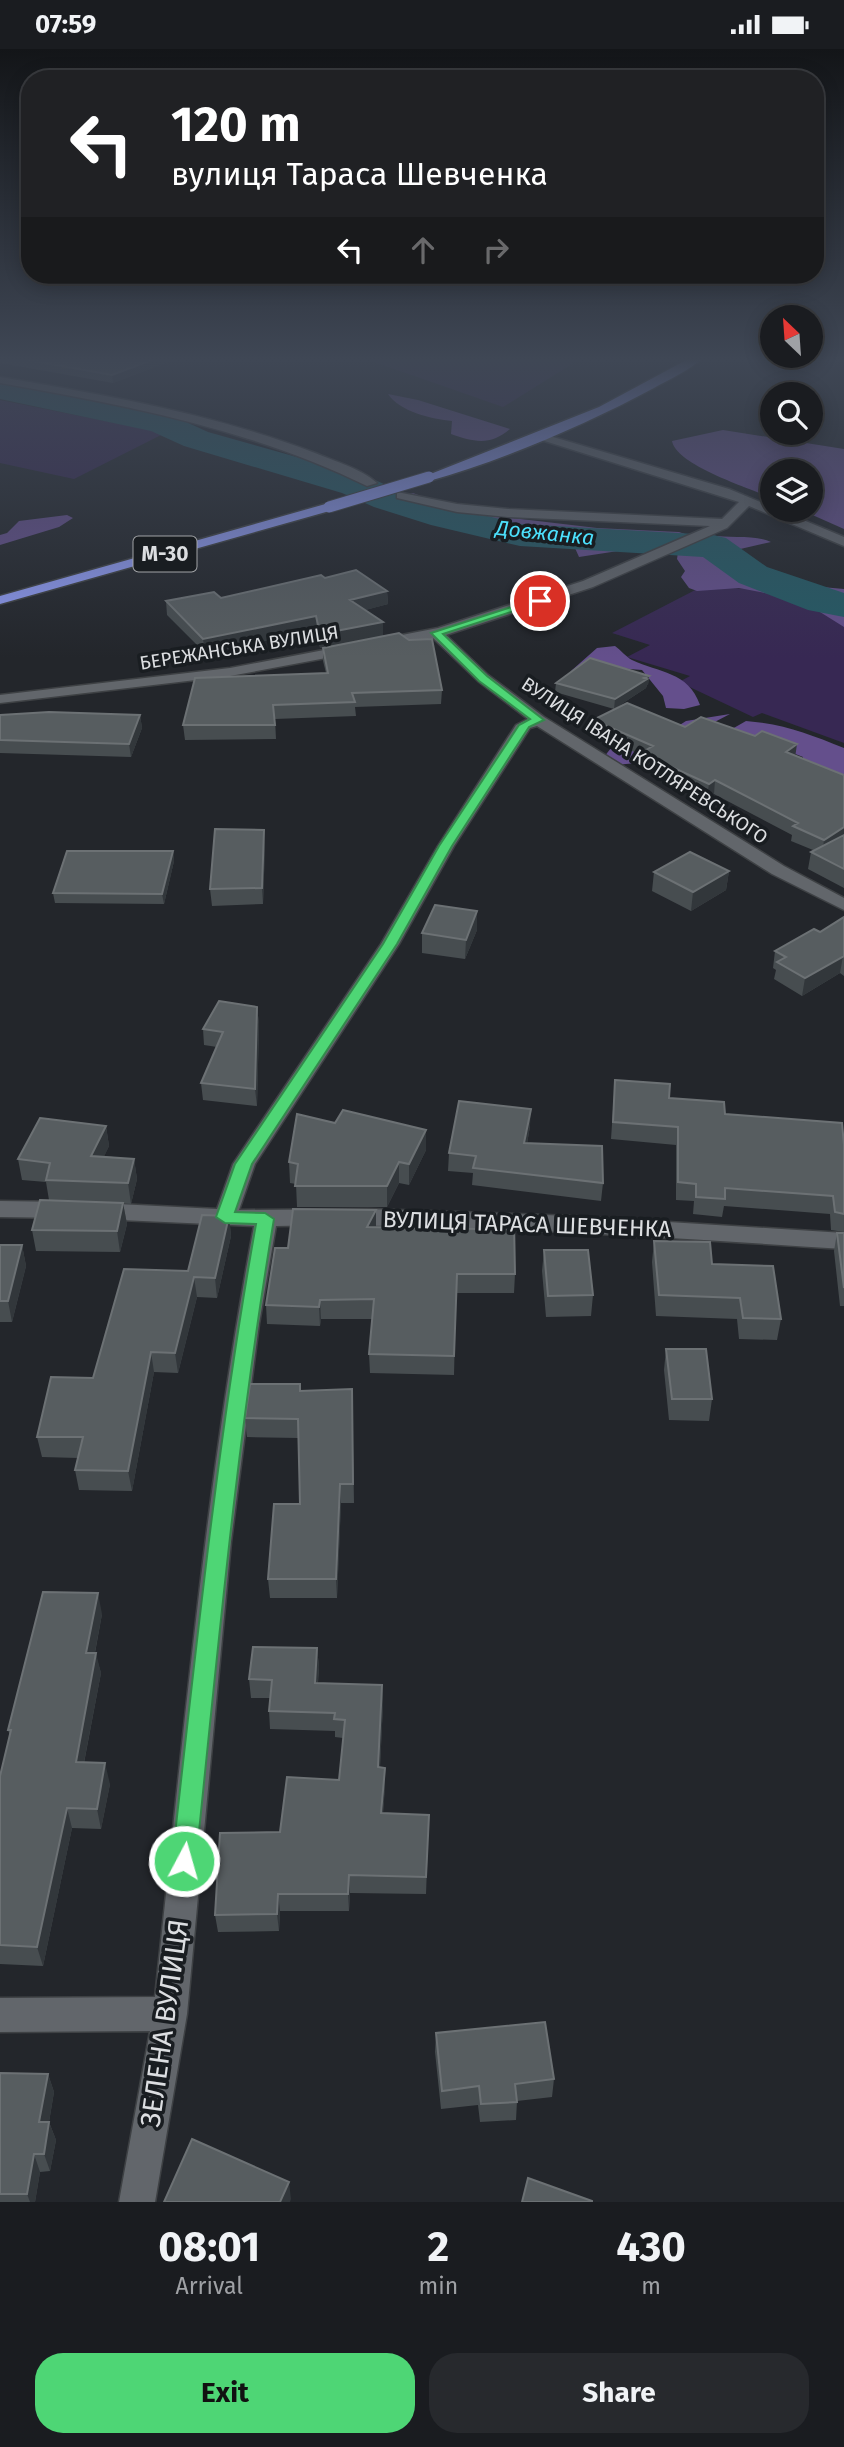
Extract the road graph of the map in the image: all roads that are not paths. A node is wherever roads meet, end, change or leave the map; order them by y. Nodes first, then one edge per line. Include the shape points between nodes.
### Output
1 (316, 457) edge
2 (481, 457) edge
3 (612, 457) edge
4 (371, 484) dead end
5 (401, 495) dead end
6 (747, 501) junction
7 (724, 523) junction
8 (844, 543) edge
9 (0, 600) edge
10 (436, 633) junction
11 (0, 699) edge
12 (539, 720) junction
13 (844, 905) edge
14 (0, 1209) edge
15 (225, 1217) junction
16 (265, 1219) junction
17 (844, 1241) edge
18 (170, 2014) junction
19 (0, 2015) edge
20 (137, 2202) edge

1 - 4 street
2 - 9 highway, М-30, bridge via 329,507
3 - 6 street
5 - 7 street via 457,508 508,513
6 - 7 street, БЕРЕЖАНСЬКА ВУЛИЦЯ
6 - 8 street
7 - 10 street, БЕРЕЖАНСЬКА ВУЛИЦЯ via 588,584
10 - 11 street, БЕРЕЖАНСЬКА ВУЛИЦЯ via 230,672
10 - 12 street, ВУЛИЦЯ ІВАНА КОТЛЯРЕВСЬКОГО via 483,678
12 - 13 street, ВУЛИЦЯ ІВАНА КОТЛЯРЕВСЬКОГО via 778,870
12 - 15 street via 524,725 390,944 273,1116 244,1164
14 - 15 street, ВУЛИЦЯ ТАРАСА ШЕВЧЕНКА
15 - 16 street, ВУЛИЦЯ ТАРАСА ШЕВЧЕНКА
16 - 17 street, ВУЛИЦЯ ТАРАСА ШЕВЧЕНКА via 546,1223
16 - 18 street, ЗЕЛЕНА ВУЛИЦЯ via 218,1542
18 - 19 street
18 - 20 street, ЗЕЛЕНА ВУЛИЦЯ

